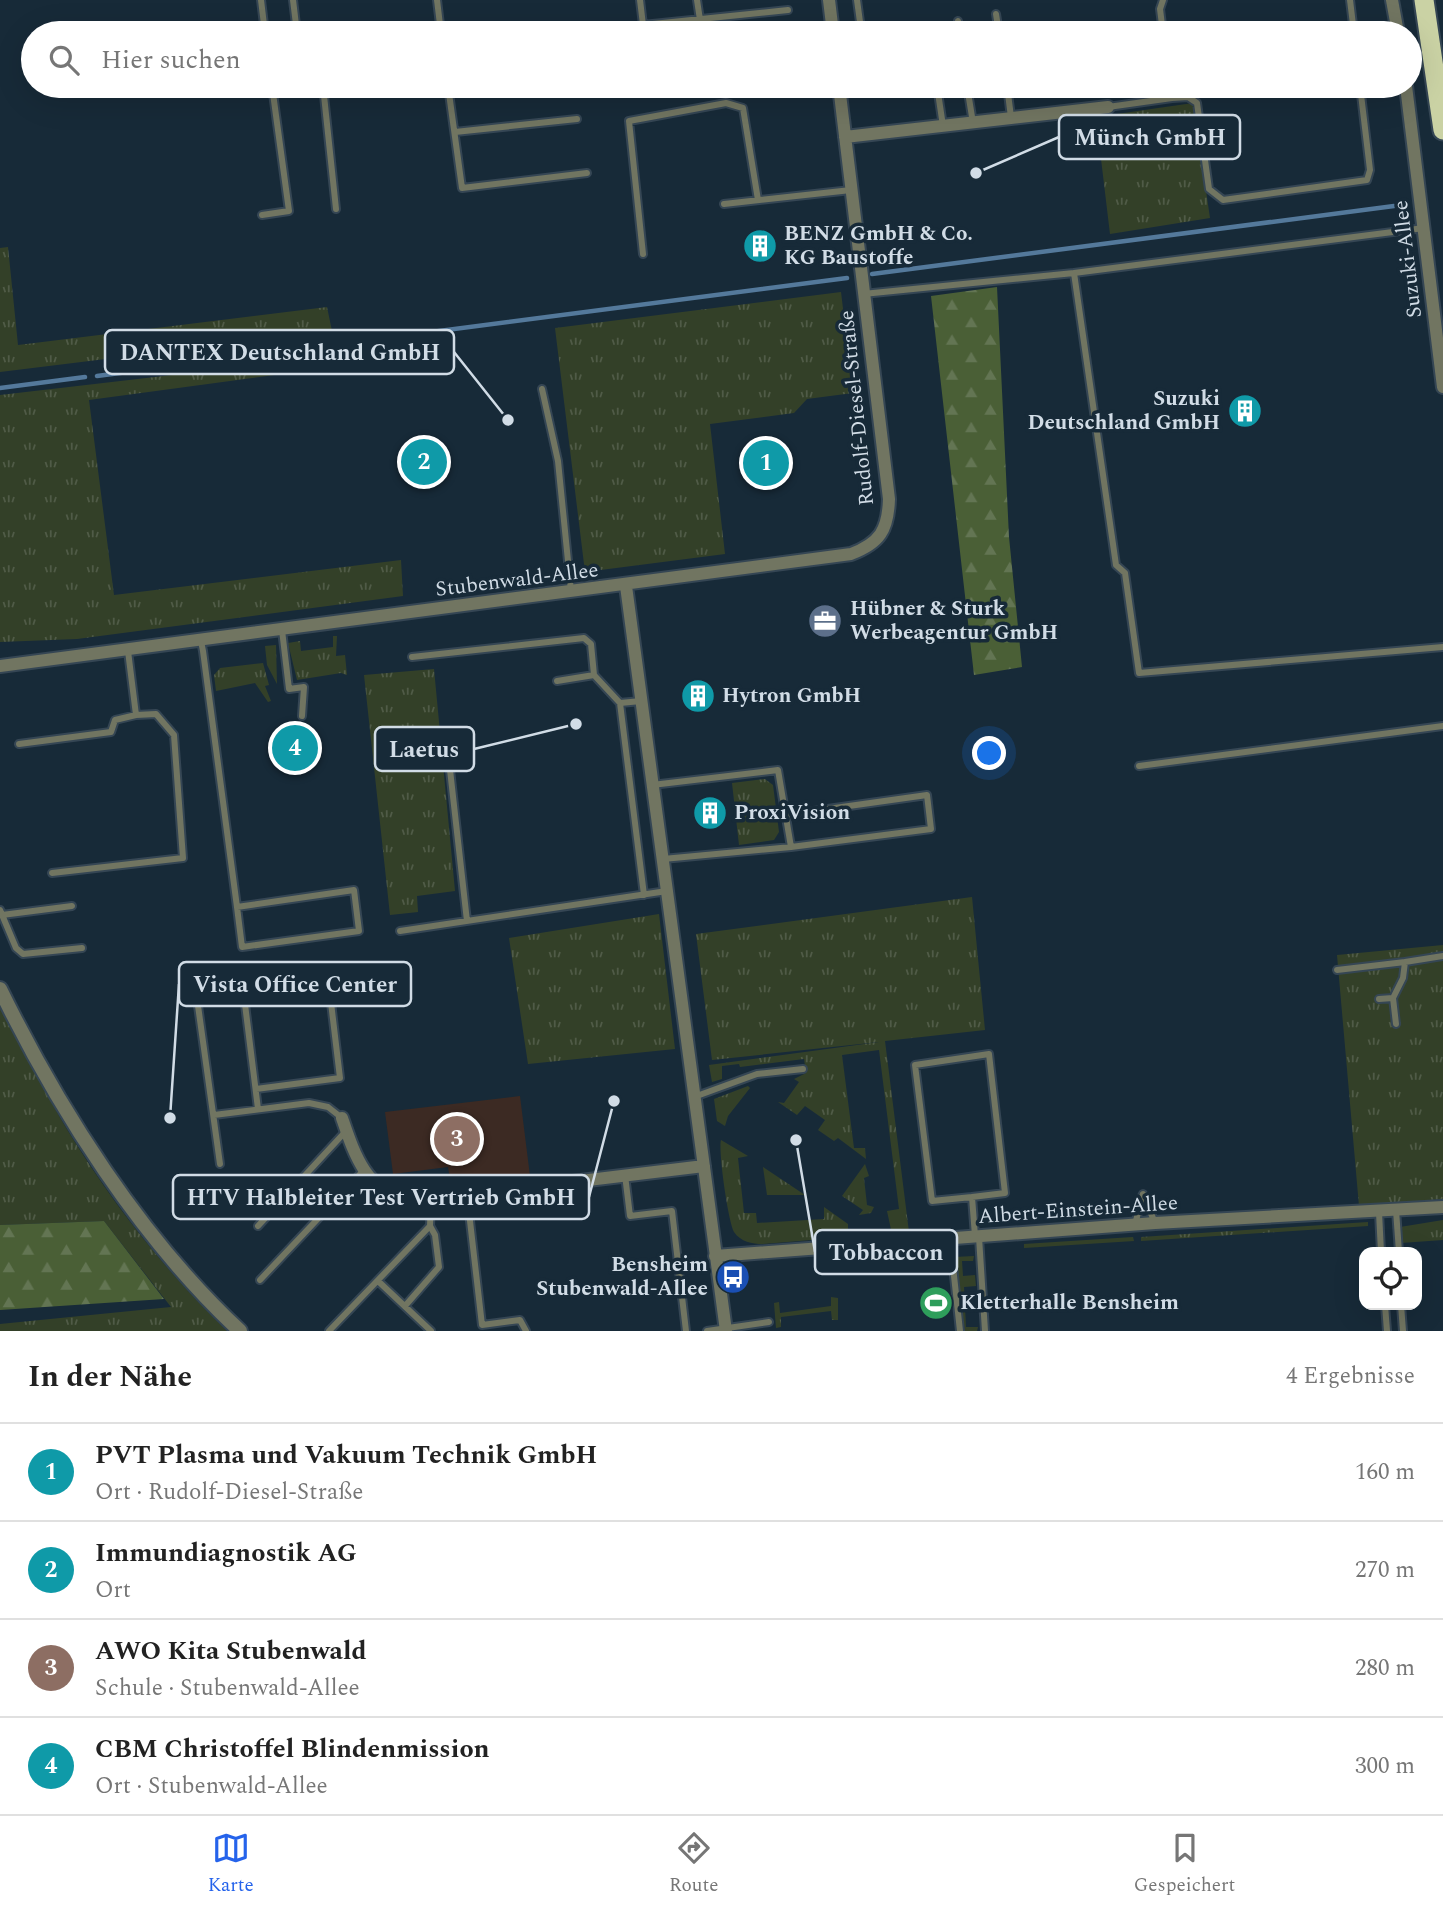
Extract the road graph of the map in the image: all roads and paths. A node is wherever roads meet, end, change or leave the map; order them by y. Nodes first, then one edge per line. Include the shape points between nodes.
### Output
1 (261, 0) edge
2 (293, 0) edge
3 (437, 0) edge
4 (640, 0) edge
5 (698, 0) edge
6 (829, 0) edge
7 (857, 0) edge
8 (1163, 0) edge
9 (1350, 0) edge
10 (1392, 0) edge
11 (1423, 0) edge
12 (788, 10) dead end
13 (996, 14) dead end
14 (700, 19) junction
15 (264, 21) edge
16 (296, 21) edge
17 (440, 21) edge
18 (643, 21) edge
19 (681, 21) edge
20 (832, 21) edge
21 (860, 21) edge
22 (997, 21) edge
23 (1162, 21) edge
24 (1353, 21) edge
25 (1396, 21) edge
26 (274, 98) edge
27 (324, 98) edge
28 (450, 98) edge
29 (840, 98) edge
30 (939, 98) edge
31 (969, 98) edge
32 (1009, 98) edge
33 (1172, 98) edge
34 (1190, 98) edge
35 (1361, 98) edge
36 (1408, 98) edge
37 (1108, 107) joint
38 (577, 119) dead end
39 (1012, 119) junction
40 (973, 123) junction
41 (943, 126) junction
42 (1443, 130) edge
43 (454, 132) junction
44 (845, 137) junction
45 (587, 173) dead end
46 (851, 190) junction
47 (758, 200) junction
48 (724, 204) dead end
49 (336, 209) dead end
50 (262, 215) dead end
51 (1424, 228) junction
52 (643, 254) dead end
53 (1074, 272) junction
54 (863, 294) junction
55 (1443, 387) edge
56 (542, 389) dead end
57 (626, 586) junction
58 (571, 593) junction
59 (282, 630) junction
60 (201, 641) junction
61 (1443, 647) edge
62 (128, 651) junction
63 (412, 657) dead end
64 (0, 666) edge
65 (594, 675) junction
66 (557, 681) dead end
67 (641, 702) junction
68 (620, 703) junction
69 (136, 715) junction
70 (302, 716) dead end
71 (1443, 726) edge
72 (447, 743) dead end
73 (19, 744) dead end
74 (1139, 766) dead end
75 (652, 785) junction
76 (785, 815) junction
77 (791, 847) junction
78 (662, 859) junction
79 (52, 873) dead end
80 (667, 891) junction
81 (644, 895) junction
82 (72, 906) dead end
83 (237, 907) junction
84 (1, 912) edge
85 (467, 921) junction
86 (400, 931) dead end
87 (82, 948) dead end
88 (1443, 956) edge
89 (1405, 961) junction
90 (1337, 970) dead end
91 (195, 984) dead end
92 (0, 989) edge
93 (1393, 998) junction
94 (1379, 999) dead end
95 (1396, 1024) dead end
96 (803, 1069) dead end
97 (256, 1089) junction
98 (694, 1097) junction
99 (258, 1109) junction
100 (214, 1115) junction
101 (344, 1124) junction
102 (220, 1164) dead end
103 (704, 1166) junction
104 (364, 1170) junction
105 (625, 1175) junction
106 (467, 1195) junction
107 (972, 1197) junction
108 (431, 1199) junction
109 (1443, 1207) edge
110 (1396, 1210) junction
111 (1379, 1212) junction
112 (1155, 1223) junction
113 (1135, 1225) junction
114 (258, 1226) dead end
115 (430, 1226) junction
116 (977, 1237) junction
117 (950, 1239) junction
118 (1381, 1247) edge
119 (1399, 1247) edge
120 (715, 1256) junction
121 (260, 1280) dead end
122 (378, 1281) junction
123 (405, 1306) junction
124 (1385, 1310) edge
125 (1401, 1310) edge
126 (769, 1322) dead end
127 (726, 1329) edge
128 (240, 1331) edge
129 (329, 1331) edge
130 (431, 1331) edge
131 (526, 1331) edge
132 (686, 1331) edge
133 (707, 1331) edge
134 (960, 1331) edge
135 (985, 1331) edge
136 (1387, 1331) edge
137 (1403, 1331) edge

1 - 15 lane
2 - 16 lane
3 - 17 lane
4 - 18 lane
5 - 14 lane
6 - 20 street
7 - 21 lane
8 - 23 lane
9 - 24 lane
10 - 25 street
11 - 42 highway
12 - 14 lane
13 - 22 lane
14 - 19 lane
26 - 50 lane via 289,211
27 - 49 lane
28 - 43 lane
29 - 44 street, Rudolf-Diesel-Straße
30 - 41 lane
31 - 40 lane
32 - 39 lane
33 - 37 lane
34 - 35 lane via 1197,103 1209,189 1223,200 1367,180 1370,170
36 - 51 street, Suzuki-Allee
37 - 39 street
38 - 43 lane
39 - 40 street
40 - 41 street
41 - 44 street
43 - 45 lane via 463,188
44 - 46 street, Rudolf-Diesel-Straße
46 - 47 lane
46 - 54 street, Rudolf-Diesel-Straße
47 - 48 lane
47 - 52 lane via 743,108 726,103 629,121
51 - 53 lane
51 - 55 street, Suzuki-Allee
53 - 54 lane
53 - 61 lane via 1108,520 1116,565 1125,573 1139,673
54 - 57 street, Rudolf-Diesel-Straße via 889,499 882,536 851,554
56 - 58 lane via 558,461
57 - 58 street, Stubenwald-Allee
57 - 67 street, Stubenwald-Allee
58 - 59 street, Stubenwald-Allee
59 - 60 street, Stubenwald-Allee
59 - 70 lane via 289,689 304,687
60 - 62 street, Stubenwald-Allee
60 - 83 lane
62 - 64 street, Stubenwald-Allee
62 - 69 lane
63 - 65 lane via 584,638 590,644
65 - 66 lane
65 - 68 lane
67 - 68 lane
67 - 75 street, Stubenwald-Allee
68 - 81 lane
69 - 73 lane via 115,720 111,732
69 - 79 lane via 156,714 174,735 183,858
71 - 74 lane
72 - 85 lane
75 - 76 lane via 778,770
75 - 78 street, Stubenwald-Allee
76 - 77 lane
76 - 77 lane via 927,795 931,829
77 - 78 lane
78 - 80 street, Stubenwald-Allee
80 - 81 lane
80 - 98 street, Stubenwald-Allee
81 - 85 lane
82 - 84 lane
83 - 83 lane via 242,947 359,931 354,890
84 - 87 lane via 23,954
85 - 86 lane
88 - 89 lane
89 - 90 lane
89 - 93 lane via 1404,978
91 - 100 lane
92 - 128 street via 76,1126 148,1227
93 - 94 lane
93 - 95 lane
96 - 98 lane via 757,1074
97 - 97 lane via 242,980 327,969 340,1078
97 - 99 lane
98 - 103 street, Stubenwald-Allee
99 - 100 lane
99 - 101 lane via 321,1104
100 - 102 lane
101 - 104 street
101 - 114 lane
103 - 105 street
103 - 120 street, Stubenwald-Allee
104 - 108 street via 388,1195 407,1202
104 - 121 lane
105 - 106 street
105 - 132 lane via 630,1216 672,1211
106 - 108 street
106 - 131 lane via 482,1325 520,1320
107 - 107 lane via 932,1201 915,1065 989,1054 1005,1193
107 - 116 lane
108 - 115 lane
109 - 110 street, Albert-Einstein-Allee
110 - 111 street, Albert-Einstein-Allee
110 - 119 lane
111 - 112 street, Albert-Einstein-Allee
111 - 118 lane
112 - 113 street, Albert-Einstein-Allee
112 - 113 lane via 1143,1194
113 - 116 street, Albert-Einstein-Allee
115 - 122 lane
115 - 123 lane via 439,1268
116 - 117 street, Albert-Einstein-Allee
116 - 135 lane
117 - 120 street, Albert-Einstein-Allee
117 - 134 lane
120 - 127 street, Stubenwald-Allee
122 - 123 lane
122 - 129 lane
123 - 130 lane
124 - 136 lane
125 - 137 lane
126 - 127 lane
127 - 133 lane

